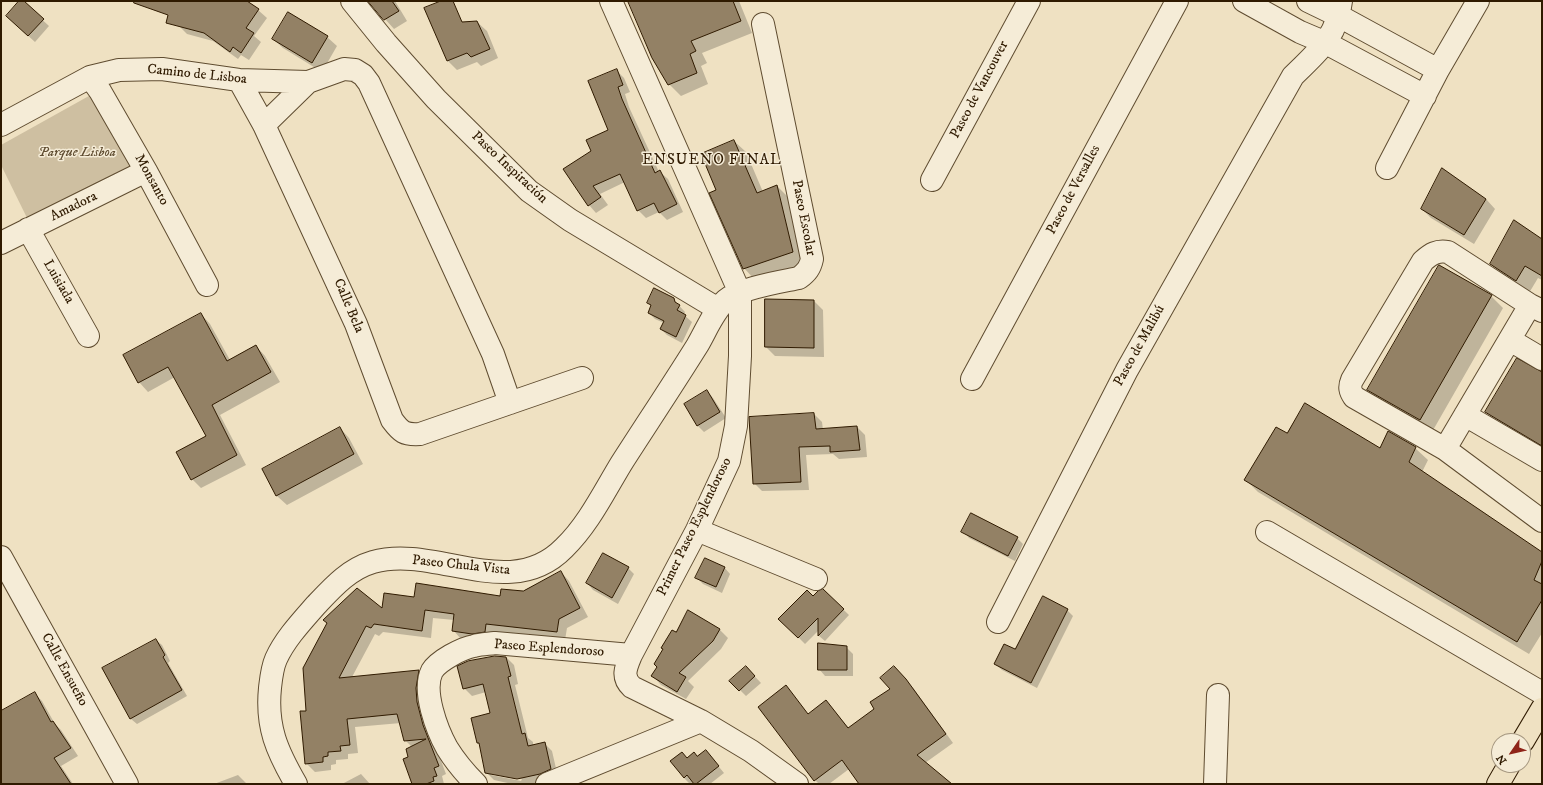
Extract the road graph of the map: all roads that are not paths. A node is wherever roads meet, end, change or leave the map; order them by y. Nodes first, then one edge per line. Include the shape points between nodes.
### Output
1 (352, 1) edge
2 (611, 1) edge
3 (1029, 1) edge
4 (1177, 1) edge
5 (1244, 1) edge
6 (1478, 1) edge
7 (1313, 2) edge
8 (1340, 9) edge
9 (763, 24) dead end
10 (1300, 32) junction
11 (1326, 43) junction
12 (1438, 70) junction
13 (1293, 76) junction
14 (90, 77) junction
15 (239, 80) junction
16 (308, 82) junction
17 (1425, 96) junction
18 (1, 125) edge
19 (264, 125) junction
20 (1387, 168) dead end
21 (146, 171) junction
22 (932, 180) dead end
23 (28, 229) junction
24 (1, 242) edge
25 (207, 285) dead end
26 (728, 300) junction
27 (1536, 308) edge
28 (88, 336) dead end
29 (1510, 340) junction
30 (1542, 359) edge
31 (582, 378) dead end
32 (972, 379) dead end
33 (510, 403) junction
34 (1465, 415) junction
35 (1445, 449) junction
36 (1542, 460) edge
37 (1542, 521) edge
38 (697, 530) junction
39 (1266, 532) dead end
40 (1, 557) edge
41 (816, 579) dead end
42 (998, 622) dead end
43 (632, 655) junction
44 (1542, 692) edge
45 (1218, 695) dead end
46 (1542, 709) edge
47 (701, 721) junction
48 (1528, 733) edge
49 (1504, 773) edge
50 (127, 784) edge
51 (296, 784) edge
52 (476, 784) edge
53 (547, 784) edge
54 (796, 784) edge
55 (1215, 784) edge
56 (1498, 784) edge

1 - 26 street, Paseo Inspiración via 436,99 529,191 570,220
2 - 26 street, Primer Paseo Esplendoroso
3 - 22 street, Paseo de Vancouver
4 - 32 street, Paseo de Versalles
5 - 10 street
6 - 12 street
7 - 8 street
7 - 10 street, Paseo de Malibú
8 - 11 street, Paseo de Malibú
8 - 12 street
9 - 26 street, Paseo Escolar via 812,259 807,272 799,278
10 - 11 street
10 - 13 street, Paseo de Malibú
11 - 13 street, Paseo de Malibú
11 - 17 street
12 - 17 street
13 - 42 street, Paseo de Malibú via 1127,370
14 - 15 street, Camino de Lisboa via 119,70 162,69
14 - 18 street, Camino de Lisboa
14 - 21 street, Monsanto
15 - 16 street, Camino de Lisboa
15 - 19 street, Calle Bela
16 - 19 street
16 - 33 street, Camino de Lisboa via 344,69 355,70 369,83 492,354
17 - 20 street
19 - 33 street, Calle Bela via 356,324 392,420 399,430 409,434 420,434
21 - 23 street, Amadora
21 - 25 street, Monsanto
23 - 24 street, Amadora
23 - 28 street, Luisiada
26 - 38 street, Primer Paseo Esplendoroso via 740,356 734,433 729,461
26 - 51 street, Paseo Chula Vista via 654,411 581,529 564,549 550,560 533,569 517,572 478,570 416,560 393,559 374,562 353,571 337,583 305,617 286,641 276,660 268,706 280,756
27 - 29 street
27 - 35 street via 1448,252 1435,252 1423,261 1350,386 1354,397
29 - 30 street
29 - 34 street
31 - 33 street, Calle Bela
34 - 35 street
34 - 36 street
35 - 37 street
38 - 41 street
38 - 43 street, Primer Paseo Esplendoroso
39 - 44 street
40 - 50 street, Calle Ensueño
43 - 47 street, Primer Paseo Esplendoroso via 625,677 632,688
43 - 52 street, Paseo Esplendoroso via 495,643 473,646 442,662 433,671 429,683 430,702 436,724 447,748
45 - 55 street
46 - 48 main road
47 - 53 street
47 - 54 street, Primer Paseo Esplendoroso via 751,751
49 - 56 main road

